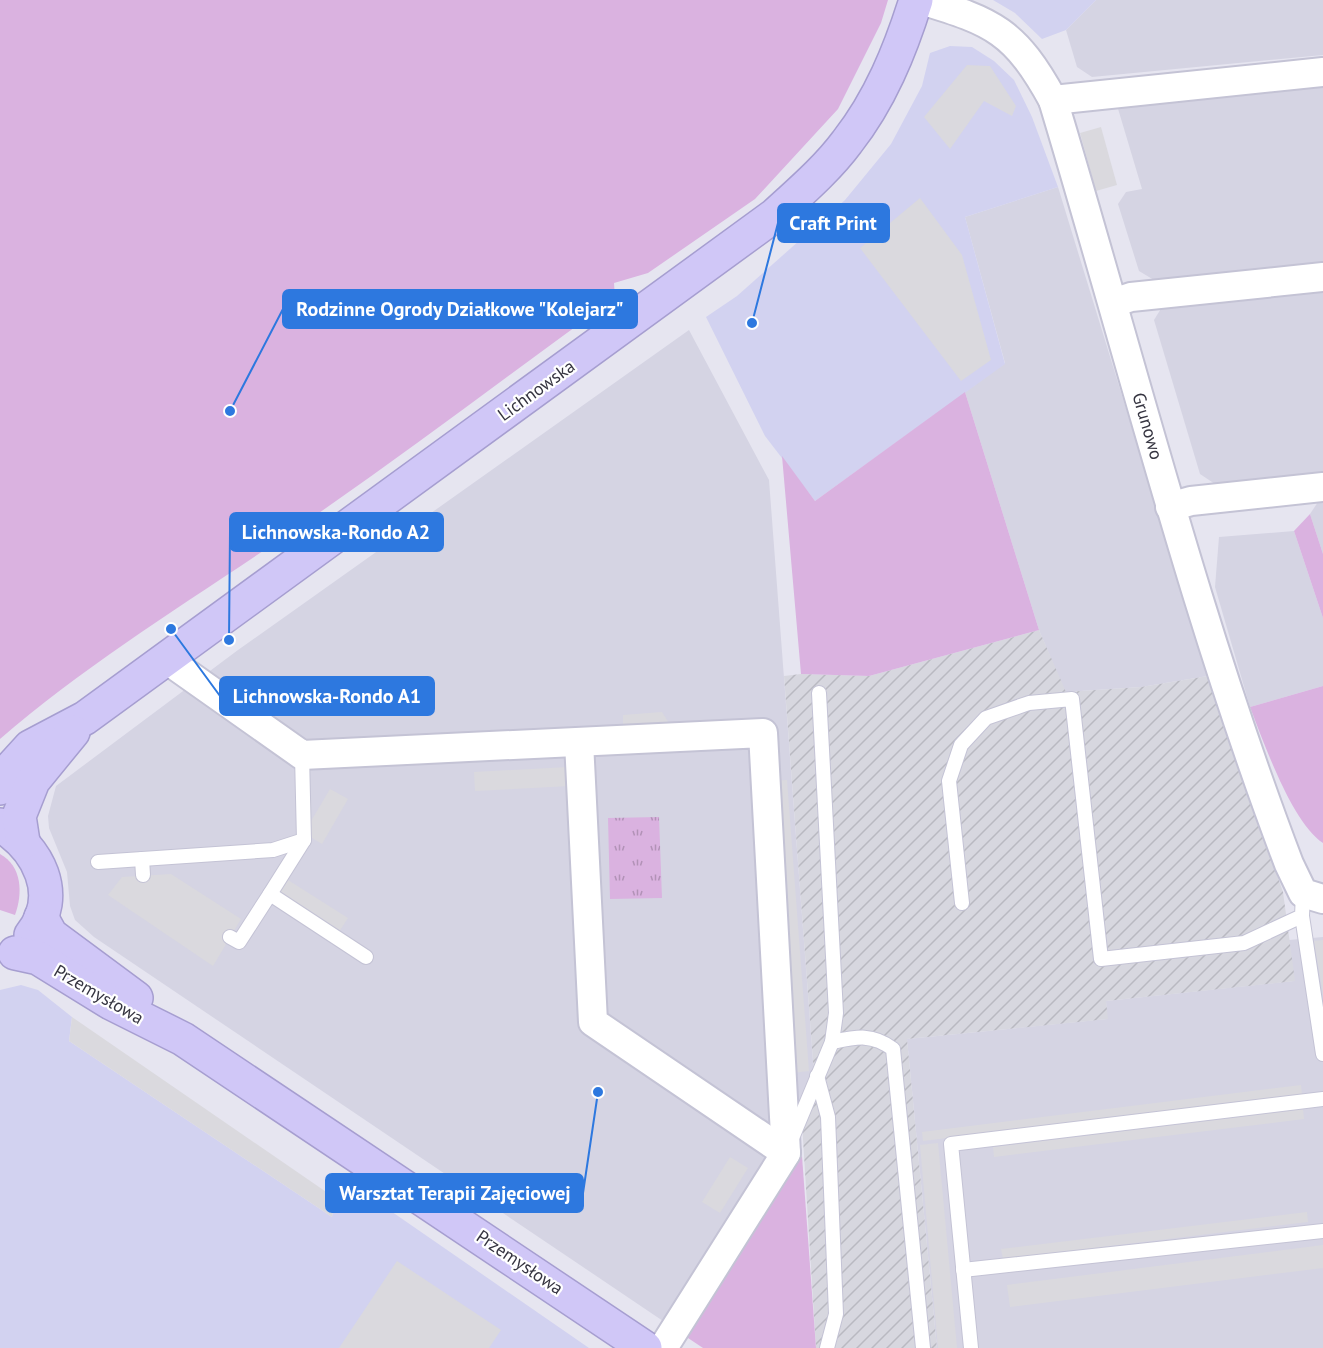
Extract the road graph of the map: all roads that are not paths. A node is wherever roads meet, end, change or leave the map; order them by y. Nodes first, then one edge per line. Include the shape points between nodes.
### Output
1 (916, 0) edge
2 (921, 0) edge
3 (1323, 72) edge
4 (1053, 100) junction
5 (1323, 277) edge
6 (1113, 303) junction
7 (1323, 487) edge
8 (1170, 507) junction
9 (166, 659) junction
10 (819, 693) dead end
11 (86, 718) junction
12 (579, 742) junction
13 (302, 755) junction
14 (0, 788) edge
15 (11, 833) edge
16 (304, 840) junction
17 (142, 859) junction
18 (98, 862) dead end
19 (143, 875) dead end
20 (270, 894) junction
21 (962, 903) dead end
22 (1309, 903) edge
23 (41, 916) junction
24 (230, 937) dead end
25 (7, 957) edge
26 (366, 957) dead end
27 (183, 1039) junction
28 (832, 1042) junction
29 (1323, 1054) edge
30 (817, 1076) junction
31 (1323, 1099) edge
32 (786, 1154) junction
33 (1323, 1231) edge
34 (963, 1270) junction
35 (645, 1348) edge
36 (663, 1348) edge
37 (827, 1348) edge
38 (923, 1348) edge
39 (971, 1348) edge

1 - 9 street, Lichnowska via 893,64 860,124 819,174 775,215
2 - 4 street, Grunowo via 978,18 1004,33 1026,56
3 - 4 street
4 - 6 street, Grunowo
5 - 6 street via 1139,296
6 - 8 street, Grunowo
7 - 8 street via 1191,501
8 - 22 street, Grunowo via 1276,829
9 - 11 street, Lichnowska
9 - 13 street
10 - 28 lane via 836,1013
11 - 14 street, Lichnowska via 30,747
11 - 15 street, Lichnowska via 33,781
12 - 13 street
12 - 32 street via 592,1022
12 - 32 street via 763,733
13 - 16 lane
15 - 23 street via 31,850 40,868 45,889
16 - 17 lane via 273,850
16 - 20 lane
17 - 18 lane
17 - 19 lane
20 - 24 lane via 239,942
20 - 26 lane
21 - 22 lane via 949,781 961,745 986,718 1029,703 1072,699 1101,959 1244,942
22 - 29 lane
23 - 25 street via 36,929
23 - 27 street, Przemysłowa via 51,934 123,986
25 - 27 street, Przemysłowa via 38,958 111,1003
27 - 35 street, Przemysłowa
28 - 30 lane
28 - 38 lane via 862,1036 880,1039 893,1048
30 - 32 lane
30 - 37 lane via 828,1117 836,1314
31 - 34 lane via 951,1144
32 - 36 street
33 - 34 lane
34 - 39 lane

